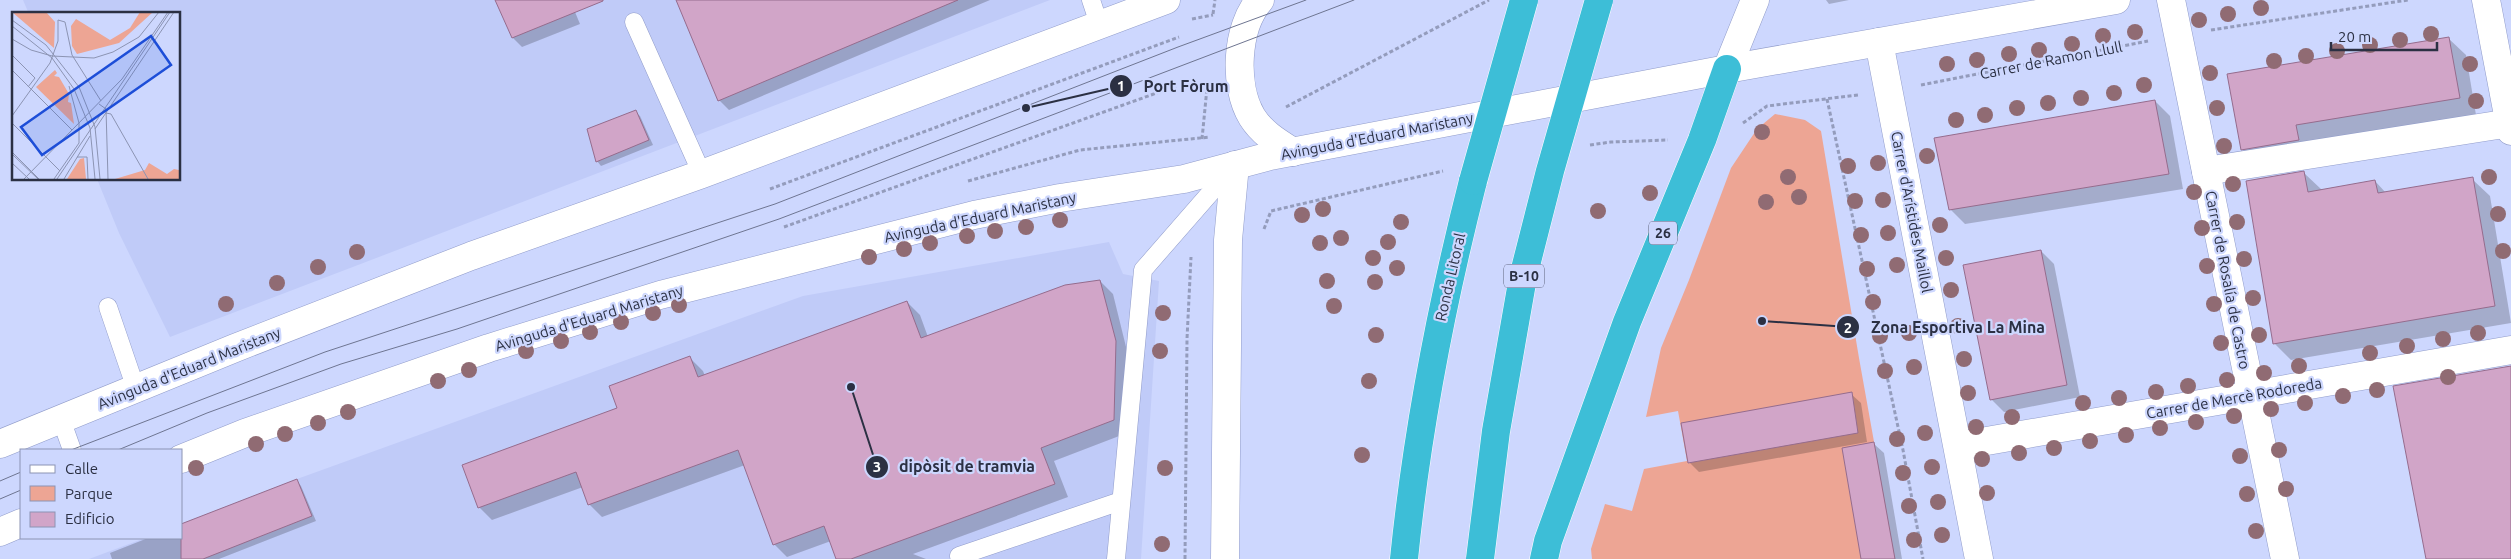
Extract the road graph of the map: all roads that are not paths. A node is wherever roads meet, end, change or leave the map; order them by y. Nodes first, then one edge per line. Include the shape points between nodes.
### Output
1 (1166, 0) edge
2 (1260, 0) edge
3 (1524, 0) edge
4 (1599, 0) edge
5 (1755, 0) edge
6 (2116, 0) edge
7 (2171, 0) edge
8 (2486, 0) edge
9 (1095, 12) edge
10 (634, 22) dead end
11 (1879, 42) junction
12 (1727, 69) junction
13 (2510, 127) edge
14 (1293, 152) junction
15 (1234, 165) junction
16 (2206, 171) junction
17 (702, 174) junction
18 (108, 306) dead end
19 (2511, 350) edge
20 (136, 389) junction
21 (2251, 395) junction
22 (61, 420) junction
23 (0, 444) edge
24 (1958, 446) junction
25 (72, 449) edge
26 (182, 458) edge
27 (1121, 501) junction
28 (20, 523) edge
29 (0, 532) edge
30 (959, 556) dead end
31 (1116, 559) edge
32 (1225, 559) edge
33 (1404, 559) edge
34 (1480, 559) edge
35 (1544, 559) edge
36 (1979, 559) edge
37 (2285, 559) edge

1 - 9 main road, Avinguda d'Eduard Maristany
2 - 14 main road via 1252,9 1240,51 1240,79 1245,105 1268,136
3 - 33 highway, Ronda Litoral, bridge via 1449,275 1422,413
4 - 34 highway, B-10, bridge via 1523,278 1496,431
5 - 12 main road
6 - 11 main road
7 - 16 main road, Carrer de Rosalía de Castro
8 - 13 main road
9 - 17 main road, Avinguda d'Eduard Maristany
10 - 17 lane
11 - 12 main road
11 - 24 main road, Carrer d'Arístides Maillol
12 - 14 main road, Avinguda d'Eduard Maristany
12 - 35 highway, 26 via 1702,140 1627,322
13 - 16 main road
14 - 15 main road, Avinguda d'Eduard Maristany
15 - 26 main road, Avinguda d'Eduard Maristany via 1184,179 974,215 660,295 489,348
15 - 27 lane via 1143,270
15 - 32 main road via 1228,240
16 - 21 main road, Carrer de Rosalía de Castro
17 - 20 main road, Avinguda d'Eduard Maristany via 471,256
18 - 20 lane
19 - 21 main road, Carrer de Mercè Rodoreda
20 - 22 main road, Avinguda d'Eduard Maristany
21 - 24 main road, Carrer de Mercè Rodoreda
21 - 37 main road, Carrer de Rosalía de Castro
22 - 23 main road, Avinguda d'Eduard Maristany
22 - 25 lane
24 - 36 main road, Carrer d'Arístides Maillol
27 - 30 lane
27 - 31 lane
28 - 29 main road

